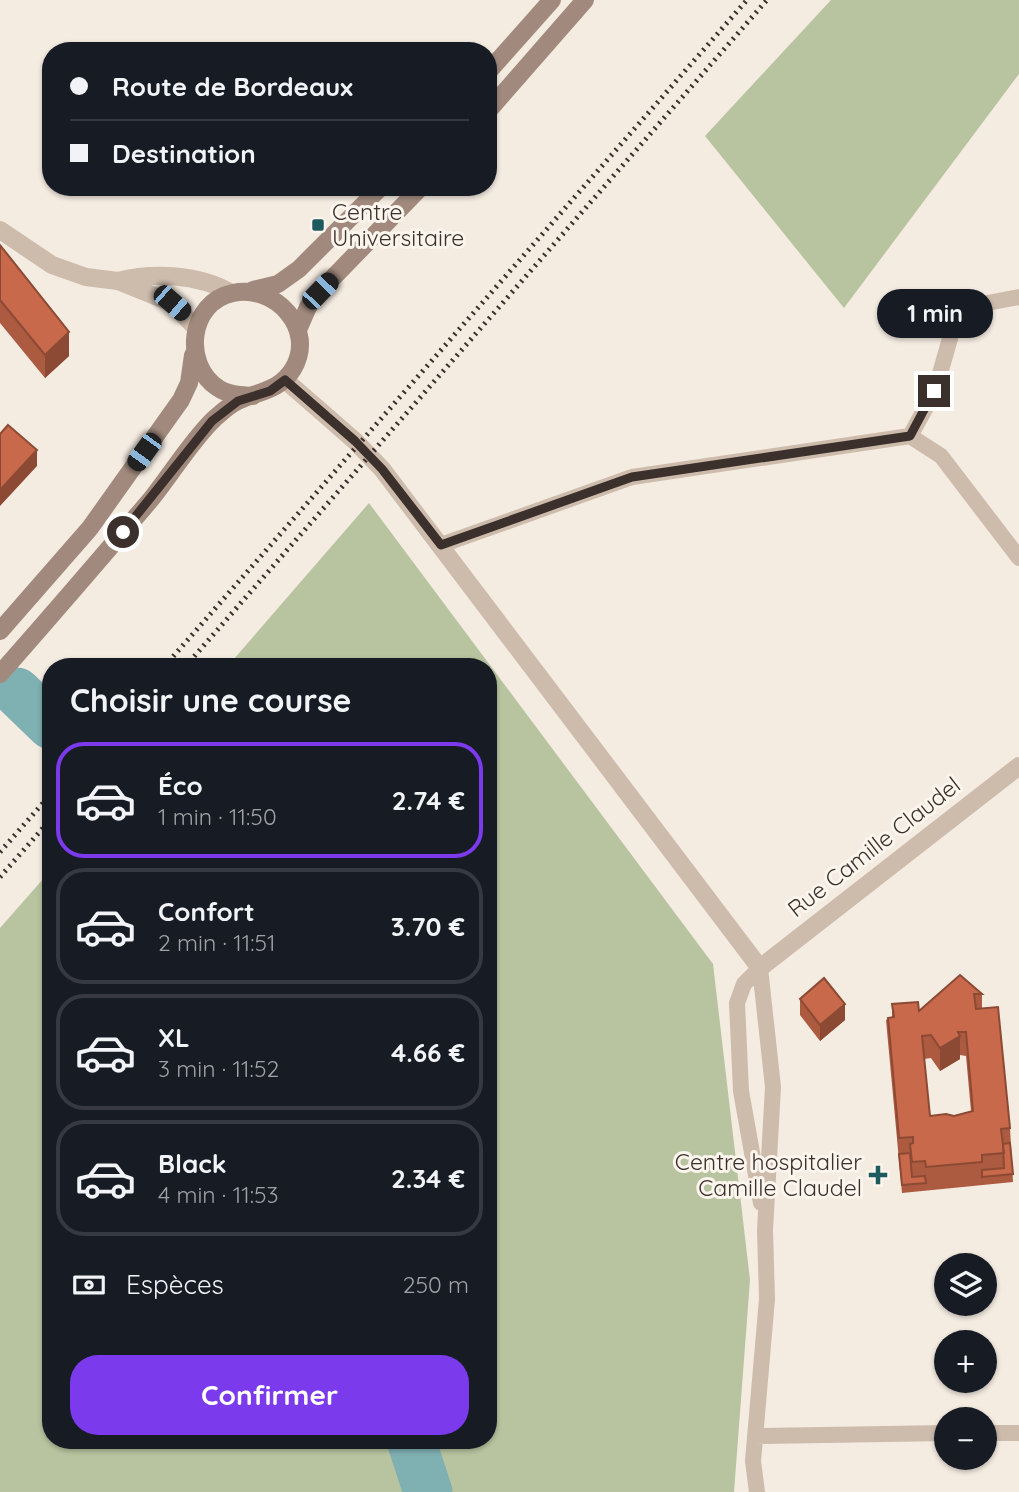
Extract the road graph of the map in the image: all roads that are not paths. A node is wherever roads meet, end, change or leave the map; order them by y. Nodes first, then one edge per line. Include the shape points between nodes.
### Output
1 (552, 0) edge
2 (585, 0) edge
3 (497, 62) edge
4 (497, 101) edge
5 (373, 196) edge
6 (412, 196) edge
7 (0, 230) edge
8 (118, 281) junction
9 (239, 292) junction
10 (1019, 297) edge
11 (298, 330) junction
12 (195, 336) junction
13 (285, 380) junction
14 (253, 396) junction
15 (910, 436) junction
16 (441, 545) junction
17 (1019, 558) edge
18 (0, 631) edge
19 (5, 669) edge
20 (1019, 766) edge
21 (760, 968) junction
22 (765, 1230) junction
23 (934, 1433) edge
24 (997, 1433) edge
25 (1019, 1433) edge
26 (755, 1436) junction
27 (757, 1492) edge

1 - 3 main road
2 - 4 main road
5 - 9 main road via 299,269 278,284
6 - 11 main road via 320,291
7 - 8 street via 52,265
8 - 9 street via 139,276 186,278
8 - 12 street via 172,303
9 - 11 main road via 264,294 279,302
9 - 12 main road via 210,307
10 - 15 lane via 982,304 962,316 951,335 934,391
11 - 13 main road via 295,365
12 - 14 main road via 197,361 205,377 219,389
12 - 18 main road via 189,383 181,400 90,528
13 - 14 main road
13 - 16 street via 382,469
14 - 19 main road via 238,401 212,421
15 - 16 lane via 632,477
15 - 17 lane via 941,456
16 - 21 street
20 - 21 street, Rue Camille Claudel
21 - 22 lane via 773,1087
21 - 22 lane via 744,984 737,1003 740,1091
22 - 26 lane via 767,1299
23 - 26 lane
24 - 25 lane
26 - 27 lane

